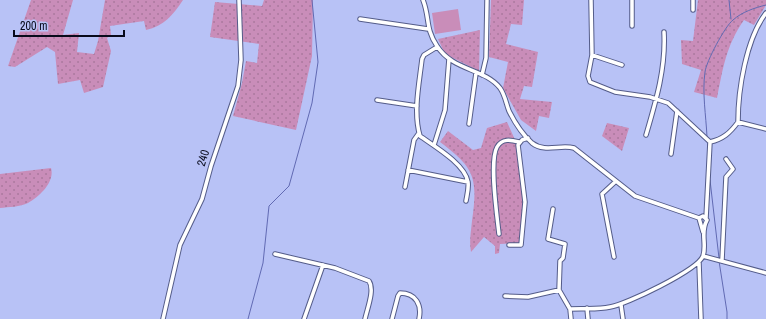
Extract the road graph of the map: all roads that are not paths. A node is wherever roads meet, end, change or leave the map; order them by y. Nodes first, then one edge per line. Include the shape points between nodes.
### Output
1 (239, 0) edge
2 (423, 0) edge
3 (487, 0) edge
4 (591, 0) edge
5 (632, 0) edge
6 (693, 0) edge
7 (693, 10) dead end
8 (766, 13) edge
9 (360, 19) dead end
10 (632, 26) dead end
11 (428, 28) junction
12 (664, 32) dead end
13 (437, 47) junction
14 (592, 55) junction
15 (449, 59) junction
16 (622, 65) dead end
17 (476, 73) junction
18 (482, 75) junction
19 (656, 99) junction
20 (377, 100) dead end
21 (417, 106) junction
22 (677, 111) junction
23 (738, 122) junction
24 (469, 124) dead end
25 (766, 129) edge
26 (419, 133) junction
27 (646, 135) dead end
28 (528, 138) junction
29 (519, 142) junction
30 (710, 142) junction
31 (434, 145) junction
32 (670, 154) dead end
33 (726, 159) dead end
34 (408, 170) junction
35 (468, 182) junction
36 (615, 182) junction
37 (405, 187) dead end
38 (466, 201) dead end
39 (553, 209) dead end
40 (704, 217) junction
41 (699, 218) junction
42 (700, 223) junction
43 (705, 223) junction
44 (703, 232) junction
45 (499, 234) dead end
46 (509, 245) dead end
47 (275, 254) dead end
48 (703, 256) junction
49 (614, 257) dead end
50 (722, 260) junction
51 (699, 263) junction
52 (323, 265) junction
53 (766, 274) edge
54 (559, 290) junction
55 (505, 296) dead end
56 (620, 305) junction
57 (588, 308) junction
58 (570, 309) junction
59 (163, 319) edge
60 (304, 319) edge
61 (365, 319) edge
62 (392, 319) edge
63 (419, 319) edge
64 (571, 319) edge
65 (588, 319) edge
66 (623, 319) edge
67 (702, 319) edge

1 - 59 street, 240 via 241,54 238,86 202,199 180,245
2 - 11 street
3 - 18 street via 486,58
4 - 14 street
5 - 10 street
6 - 7 street
8 - 23 street via 751,40 738,101
9 - 11 street
11 - 13 street
12 - 19 street via 665,58
13 - 15 street
13 - 21 street via 424,55
14 - 16 street
14 - 19 street via 588,76 590,82 615,92
15 - 17 street
15 - 31 street via 445,110
17 - 18 street
17 - 24 street
18 - 28 street via 500,88 513,118
19 - 22 street via 668,103
19 - 27 street
20 - 21 street
21 - 26 street
22 - 30 street
22 - 32 street
23 - 25 street
23 - 30 street via 731,132 721,139
26 - 31 street
26 - 34 street via 414,140
28 - 29 street
28 - 36 street via 541,147 574,148
29 - 45 street via 511,140 500,143 493,160
29 - 46 street via 525,202 521,245
30 - 40 street
31 - 35 street via 460,168
33 - 50 street via 733,169 726,177
34 - 35 street
34 - 37 street
35 - 38 street
36 - 41 street via 648,202
36 - 49 street via 602,194
39 - 54 street via 548,239 565,244 563,258 560,261
40 - 41 street
40 - 43 street
41 - 42 street
42 - 43 street
42 - 44 street
43 - 44 street
44 - 48 street
47 - 52 street
48 - 50 street
48 - 51 street
50 - 53 street
51 - 56 street via 670,281
51 - 67 street
52 - 60 street
52 - 61 street via 369,281 372,291
54 - 55 street via 528,297
54 - 58 street
56 - 57 street
56 - 66 street
57 - 58 street
57 - 65 street
58 - 64 street
62 - 63 street via 398,296 403,293 420,304

